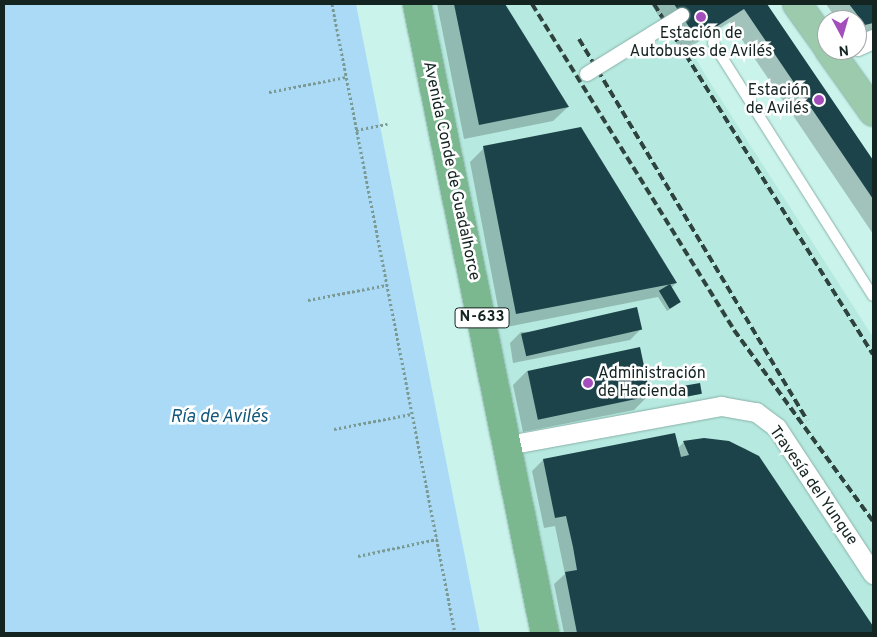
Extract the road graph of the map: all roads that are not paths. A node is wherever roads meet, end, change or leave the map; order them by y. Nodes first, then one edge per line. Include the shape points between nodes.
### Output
1 (417, 4) edge
2 (797, 4) edge
3 (682, 15) dead end
4 (817, 26) edge
5 (713, 43) dead end
6 (844, 60) edge
7 (587, 74) dead end
8 (873, 112) edge
9 (873, 296) edge
10 (508, 444) junction
11 (873, 574) edge
12 (545, 633) edge

1 - 10 highway, Avenida Conde de Guadalhorce / N-633
2 - 4 main road
3 - 7 street, bridge
5 - 9 lane
6 - 8 main road
10 - 11 street, Travesía del Yunque via 721,406 756,412 777,428
10 - 12 highway, Avenida Conde de Guadalhorce / N-633

